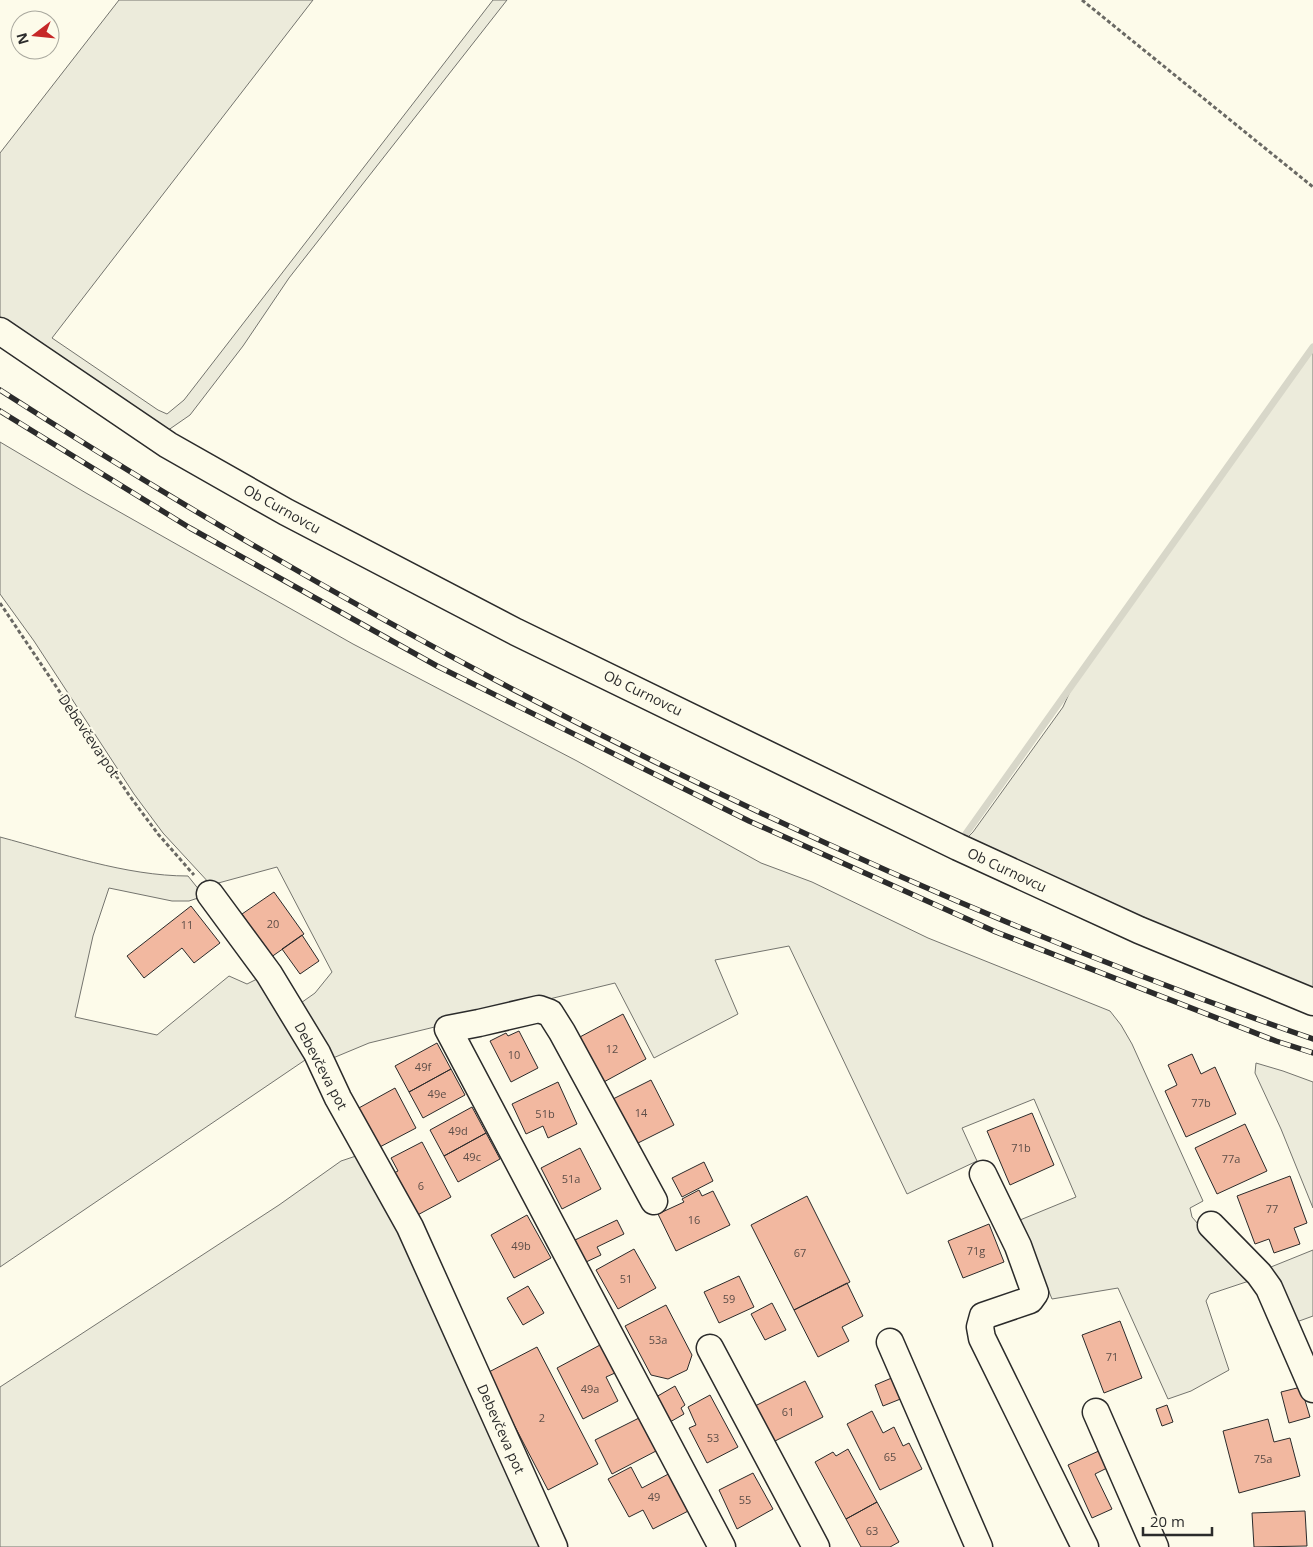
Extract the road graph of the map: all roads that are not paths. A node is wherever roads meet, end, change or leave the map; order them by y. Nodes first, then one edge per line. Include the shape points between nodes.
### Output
1 (0, 331) edge
2 (210, 894) road end
3 (1313, 1002) edge
4 (983, 1174) dead end
5 (654, 1201) dead end
6 (1211, 1226) dead end
7 (890, 1342) dead end
8 (710, 1348) dead end
9 (1313, 1389) edge
10 (1096, 1412) dead end
11 (554, 1547) edge
12 (722, 1547) edge
13 (816, 1547) edge
14 (979, 1547) edge
15 (1085, 1547) edge
16 (1155, 1547) edge

1 - 3 street, Ob Curnovcu via 168,445 286,512 516,632 958,847 1139,930
2 - 11 street, Debevčeva pot via 269,974 317,1053 338,1098 410,1227
4 - 15 street via 1018,1246 1035,1293 1030,1300 983,1316 982,1338
5 - 12 street via 550,1013 539,1009 448,1029
6 - 9 street via 1259,1274 1268,1288
7 - 14 street
8 - 13 street
10 - 16 street

